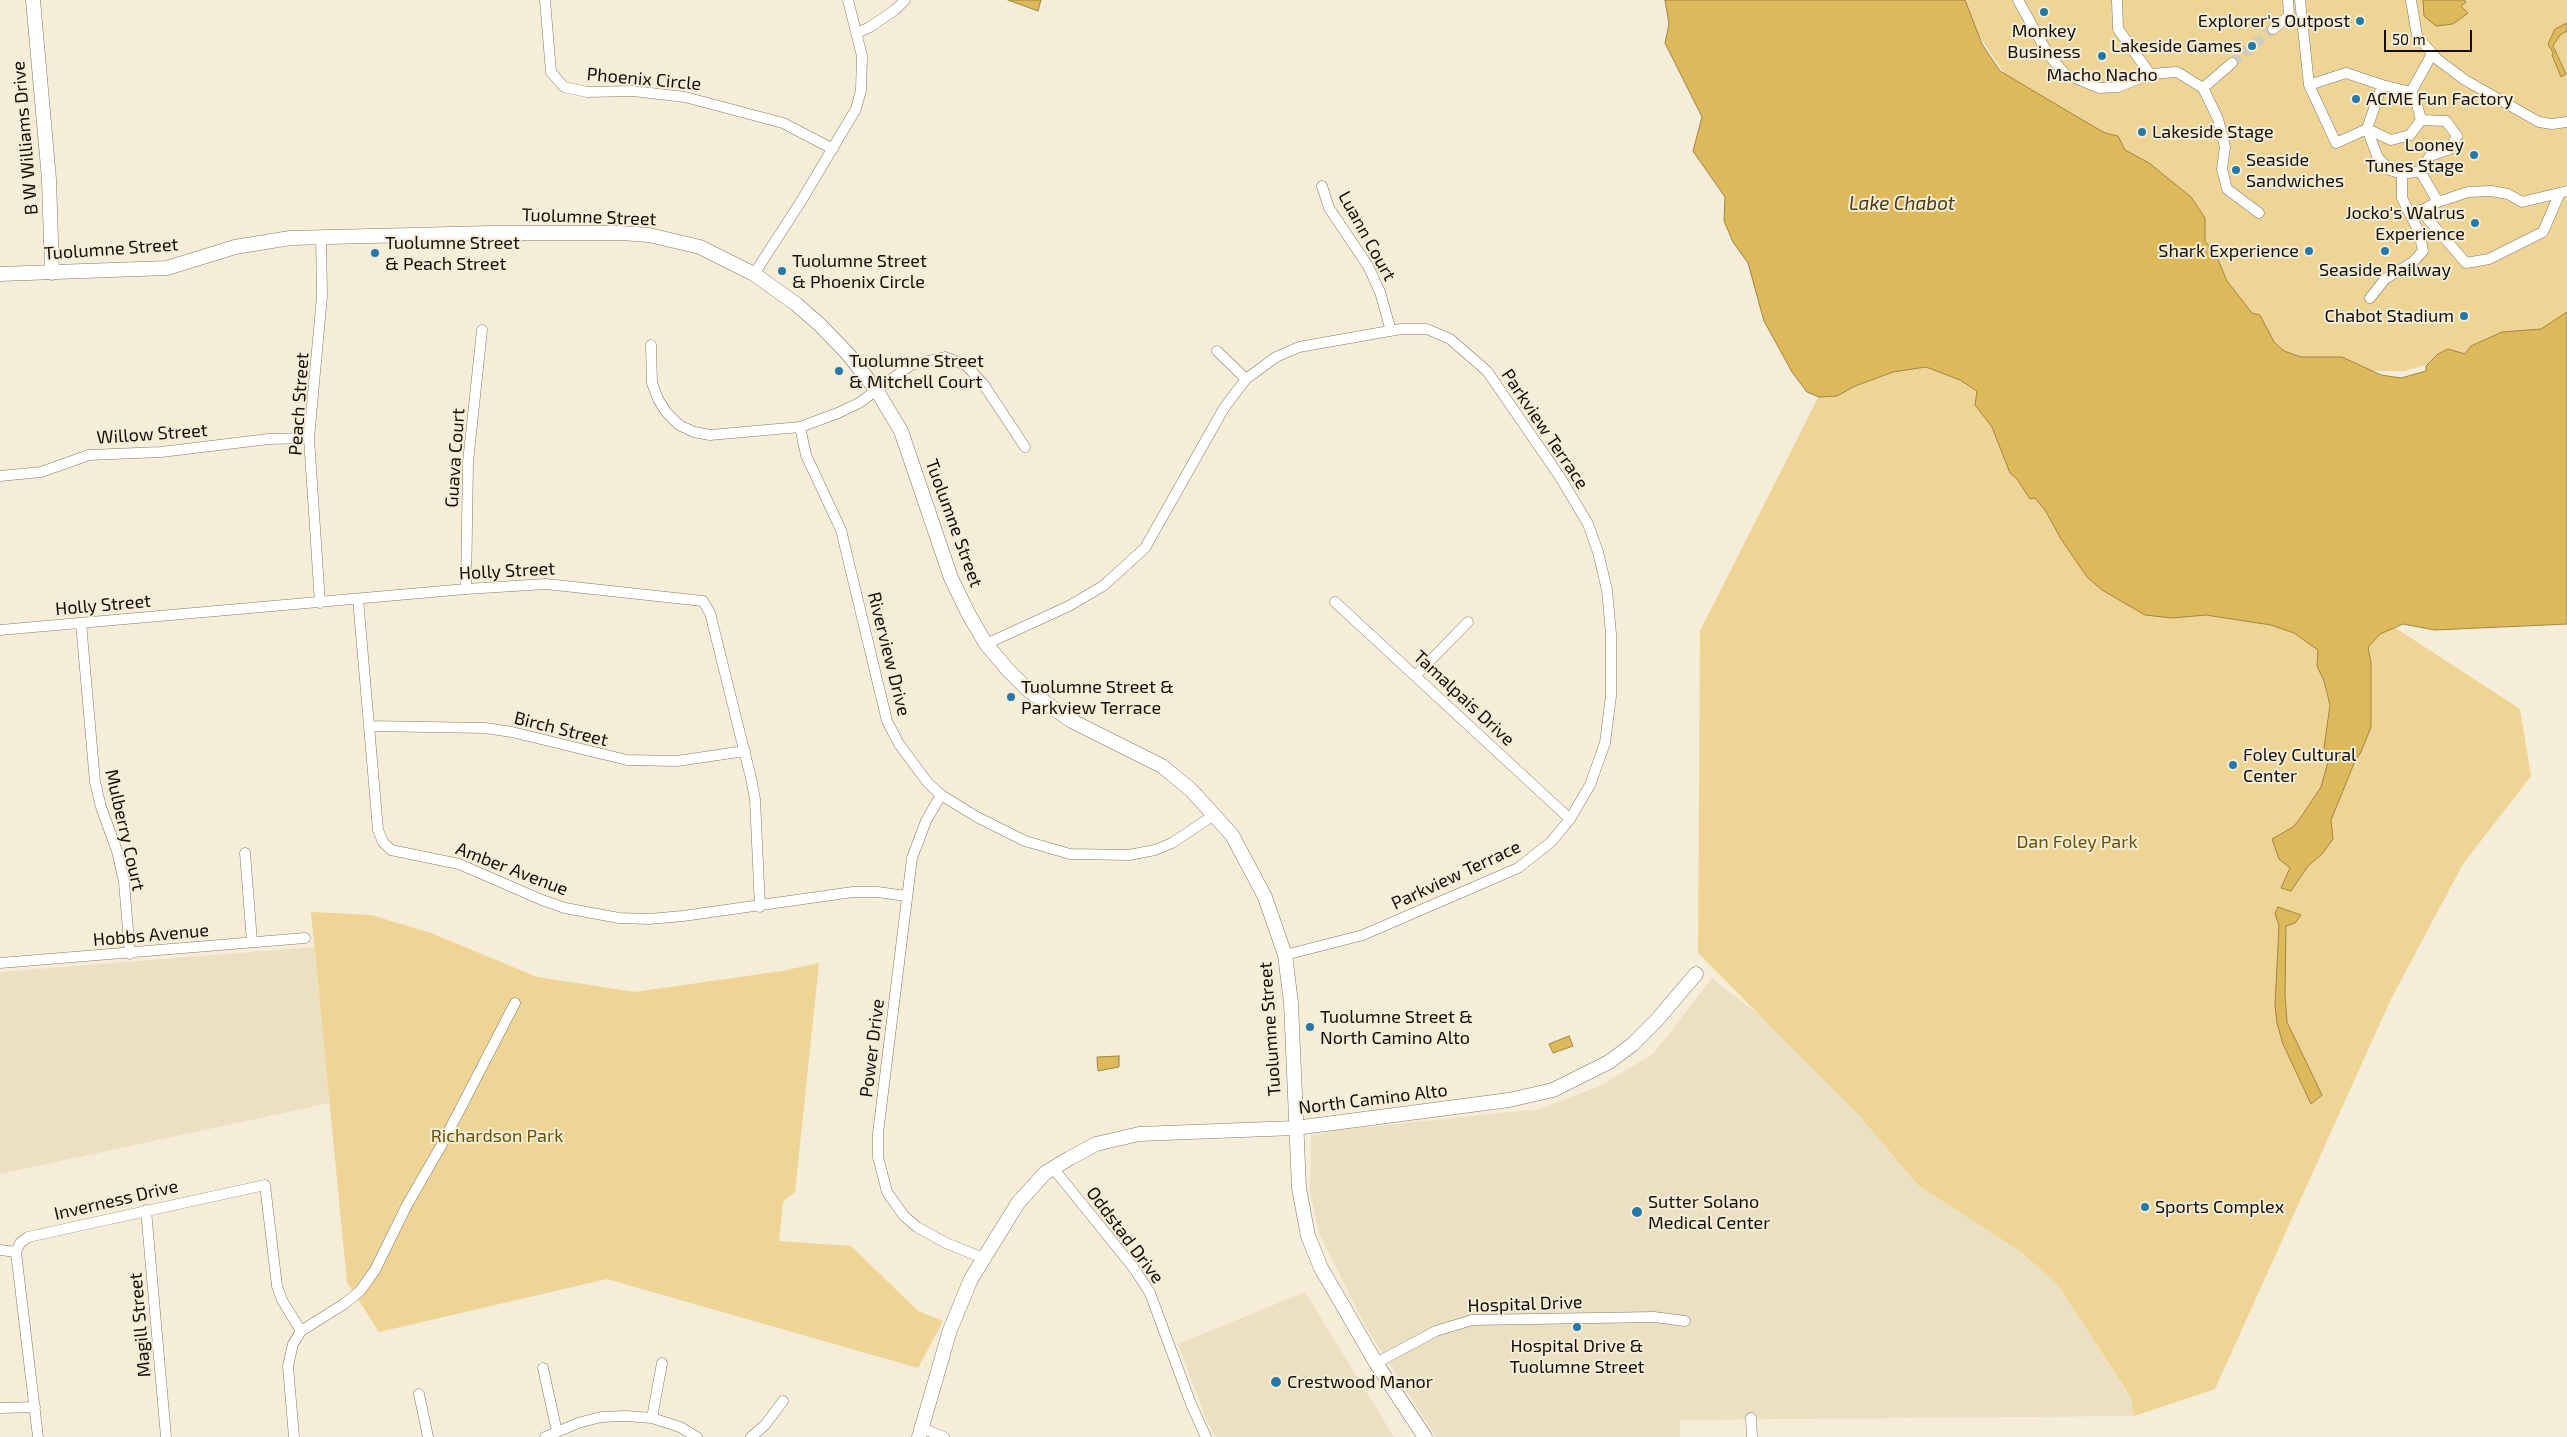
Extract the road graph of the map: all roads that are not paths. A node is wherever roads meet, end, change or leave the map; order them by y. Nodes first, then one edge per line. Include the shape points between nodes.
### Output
1 (33, 0) edge
2 (545, 0) edge
3 (848, 0) edge
4 (906, 0) edge
5 (2018, 0) edge
6 (2117, 0) edge
7 (2288, 0) edge
8 (2300, 0) edge
9 (2411, 0) edge
10 (2274, 29) tunnel mouth
11 (857, 33) junction
12 (2432, 54) junction
13 (2232, 63) tunnel mouth
14 (2150, 74) junction
15 (2309, 85) junction
16 (2382, 85) junction
17 (2203, 88) junction
18 (2411, 92) junction
19 (2421, 120) junction
20 (2567, 122) edge
21 (2367, 129) junction
22 (833, 149) junction
23 (2420, 171) junction
24 (2402, 174) junction
25 (1322, 186) dead end
26 (2563, 193) edge
27 (2438, 202) junction
28 (2258, 213) dead end
29 (321, 237) junction
30 (52, 273) junction
31 (0, 274) edge
32 (754, 274) junction
33 (2370, 298) dead end
34 (482, 330) dead end
35 (1391, 331) junction
36 (651, 345) dead end
37 (1217, 351) dead end
38 (1246, 379) junction
39 (878, 391) junction
40 (800, 427) junction
41 (309, 438) junction
42 (1025, 447) dead end
43 (0, 476) edge
44 (466, 589) junction
45 (358, 600) junction
46 (1335, 602) dead end
47 (320, 603) junction
48 (1468, 622) dead end
49 (81, 623) junction
50 (0, 630) edge
51 (986, 644) junction
52 (1416, 675) junction
53 (369, 726) junction
54 (745, 751) junction
55 (942, 795) junction
56 (1214, 815) junction
57 (1570, 819) junction
58 (244, 853) dead end
59 (906, 896) junction
60 (760, 907) junction
61 (305, 938) dead end
62 (252, 942) junction
63 (130, 954) junction
64 (1285, 955) junction
65 (0, 963) edge
66 (1696, 974) dead end
67 (515, 1003) dead end
68 (1295, 1128) junction
69 (1053, 1168) junction
70 (146, 1210) junction
71 (0, 1250) edge
72 (16, 1252) junction
73 (983, 1258) junction
74 (1684, 1321) dead end
75 (301, 1331) junction
76 (662, 1363) dead end
77 (1376, 1363) junction
78 (543, 1368) dead end
79 (419, 1394) dead end
80 (783, 1401) dead end
81 (35, 1407) junction
82 (0, 1408) edge
83 (652, 1418) junction
84 (1751, 1418) dead end
85 (557, 1432) junction
86 (920, 1432) edge
87 (38, 1437) edge
88 (166, 1437) edge
89 (294, 1437) edge
90 (428, 1437) edge
91 (545, 1437) edge
92 (697, 1437) edge
93 (751, 1437) edge
94 (944, 1437) edge
95 (1206, 1437) edge
96 (1425, 1437) edge
97 (1752, 1437) edge

1 - 30 main road, B W Williams Drive via 49,179
2 - 22 street, Phoenix Circle via 551,72 564,87 586,92 633,91 685,96 784,123
3 - 11 street
4 - 11 street via 870,28
5 - 14 street via 2048,54 2065,74 2099,88 2118,87
6 - 14 street via 2118,29
7 - 10 street via 2289,16
8 - 15 street
9 - 12 street via 2417,36
11 - 22 street via 862,56 861,90 856,109
12 - 18 street
12 - 20 street via 2465,80 2510,108 2539,122
13 - 17 street
14 - 17 street via 2177,72
15 - 16 street via 2346,73
15 - 21 street via 2336,143
16 - 18 street
16 - 21 street
17 - 28 street via 2225,147 2222,169 2227,189
18 - 19 street
19 - 21 street via 2410,135 2391,140
19 - 23 street via 2446,121 2457,136 2450,149 2430,156
21 - 24 street via 2378,158 2390,170
22 - 32 street
23 - 24 street
23 - 27 street
24 - 33 street via 2402,198 2419,232 2423,251 2413,262 2385,279
25 - 35 street, Luann Court via 1329,208 1368,266 1380,292
26 - 27 street via 2522,202 2508,194 2468,192
26 - 27 street via 2543,232 2489,259 2466,263 2418,212
29 - 30 main road, Tuolumne Street via 259,242 167,268
29 - 32 main road, Tuolumne Street via 491,232 649,235 700,247
29 - 41 street, Peach Street via 322,296
30 - 31 main road, Tuolumne Street
32 - 39 main road, Tuolumne Street via 820,325
34 - 44 street, Guava Court via 468,462
35 - 38 street, Parkview Terrace via 1299,347 1276,356
35 - 57 street, Parkview Terrace via 1427,329 1450,339 1486,371 1560,477 1588,524 1607,590 1611,696 1605,743 1590,785
36 - 40 street via 652,383 658,400 679,425 710,435
37 - 38 street
38 - 51 street, Parkview Terrace via 1224,408 1145,548 1103,586 1069,606
39 - 40 street via 838,413
39 - 42 street via 911,365 945,357 966,365 984,385
39 - 51 main road, Tuolumne Street via 901,431 951,578
40 - 55 street, Riverview Drive via 806,455 841,530 887,721 916,768
41 - 43 street, Willow Street via 269,439 161,452 90,455 41,472
41 - 47 street, Peach Street
44 - 45 street, Holly Street
44 - 54 street, Holly Street via 570,585 703,601 710,613
45 - 47 street, Holly Street
45 - 53 street, Amber Avenue
46 - 52 street, Tamalpais Drive
47 - 49 street, Holly Street
48 - 52 street
49 - 50 street, Holly Street
49 - 63 street, Mulberry Court via 95,782 124,882
51 - 56 main road, Tuolumne Street via 1028,690 1070,720 1162,766
52 - 57 street, Tamalpais Drive
53 - 54 street, Birch Street via 484,728 627,760 677,760
53 - 60 street, Amber Avenue via 378,830 391,850 458,864 565,908 619,918 649,919
54 - 60 street, Holly Street via 755,799
55 - 56 street, Riverview Drive via 1025,841 1057,852 1097,856 1155,850 1172,843
55 - 59 street, Power Drive via 917,841
56 - 64 main road, Tuolumne Street via 1232,835 1265,897
57 - 64 street, Parkview Terrace via 1551,842 1518,868 1363,935
58 - 62 street
59 - 60 street, Amber Avenue via 852,892
59 - 73 street, Power Drive via 878,1157 887,1192 904,1216 917,1228
61 - 62 street, Hobbs Avenue
62 - 63 street, Hobbs Avenue
63 - 65 street, Hobbs Avenue
64 - 68 main road, Tuolumne Street via 1291,1002
66 - 68 main road, North Camino Alto via 1633,1044 1609,1062 1553,1090 1509,1100
67 - 75 street via 375,1270 344,1304
68 - 69 main road, North Camino Alto via 1139,1134 1096,1144
68 - 77 main road, Tuolumne Street via 1299,1188 1308,1236 1321,1268
69 - 73 main road, North Camino Alto via 1018,1203
69 - 95 street, Oddstad Drive via 1134,1267 1150,1293
70 - 72 street, Inverness Drive via 28,1237
70 - 75 street, Inverness Drive via 264,1185 277,1286
70 - 88 street, Magill Street
71 - 72 street
72 - 81 street
73 - 86 main road, North Camino Alto via 950,1330
74 - 77 street, Hospital Drive via 1654,1317 1472,1320 1436,1331
75 - 89 street via 293,1344 288,1366
76 - 83 street
77 - 96 main road, Tuolumne Street
78 - 85 street
79 - 90 street
80 - 93 street
81 - 82 street
81 - 87 street
83 - 85 street via 601,1417
83 - 92 street via 680,1427
84 - 97 street
85 - 91 street
86 - 94 street

